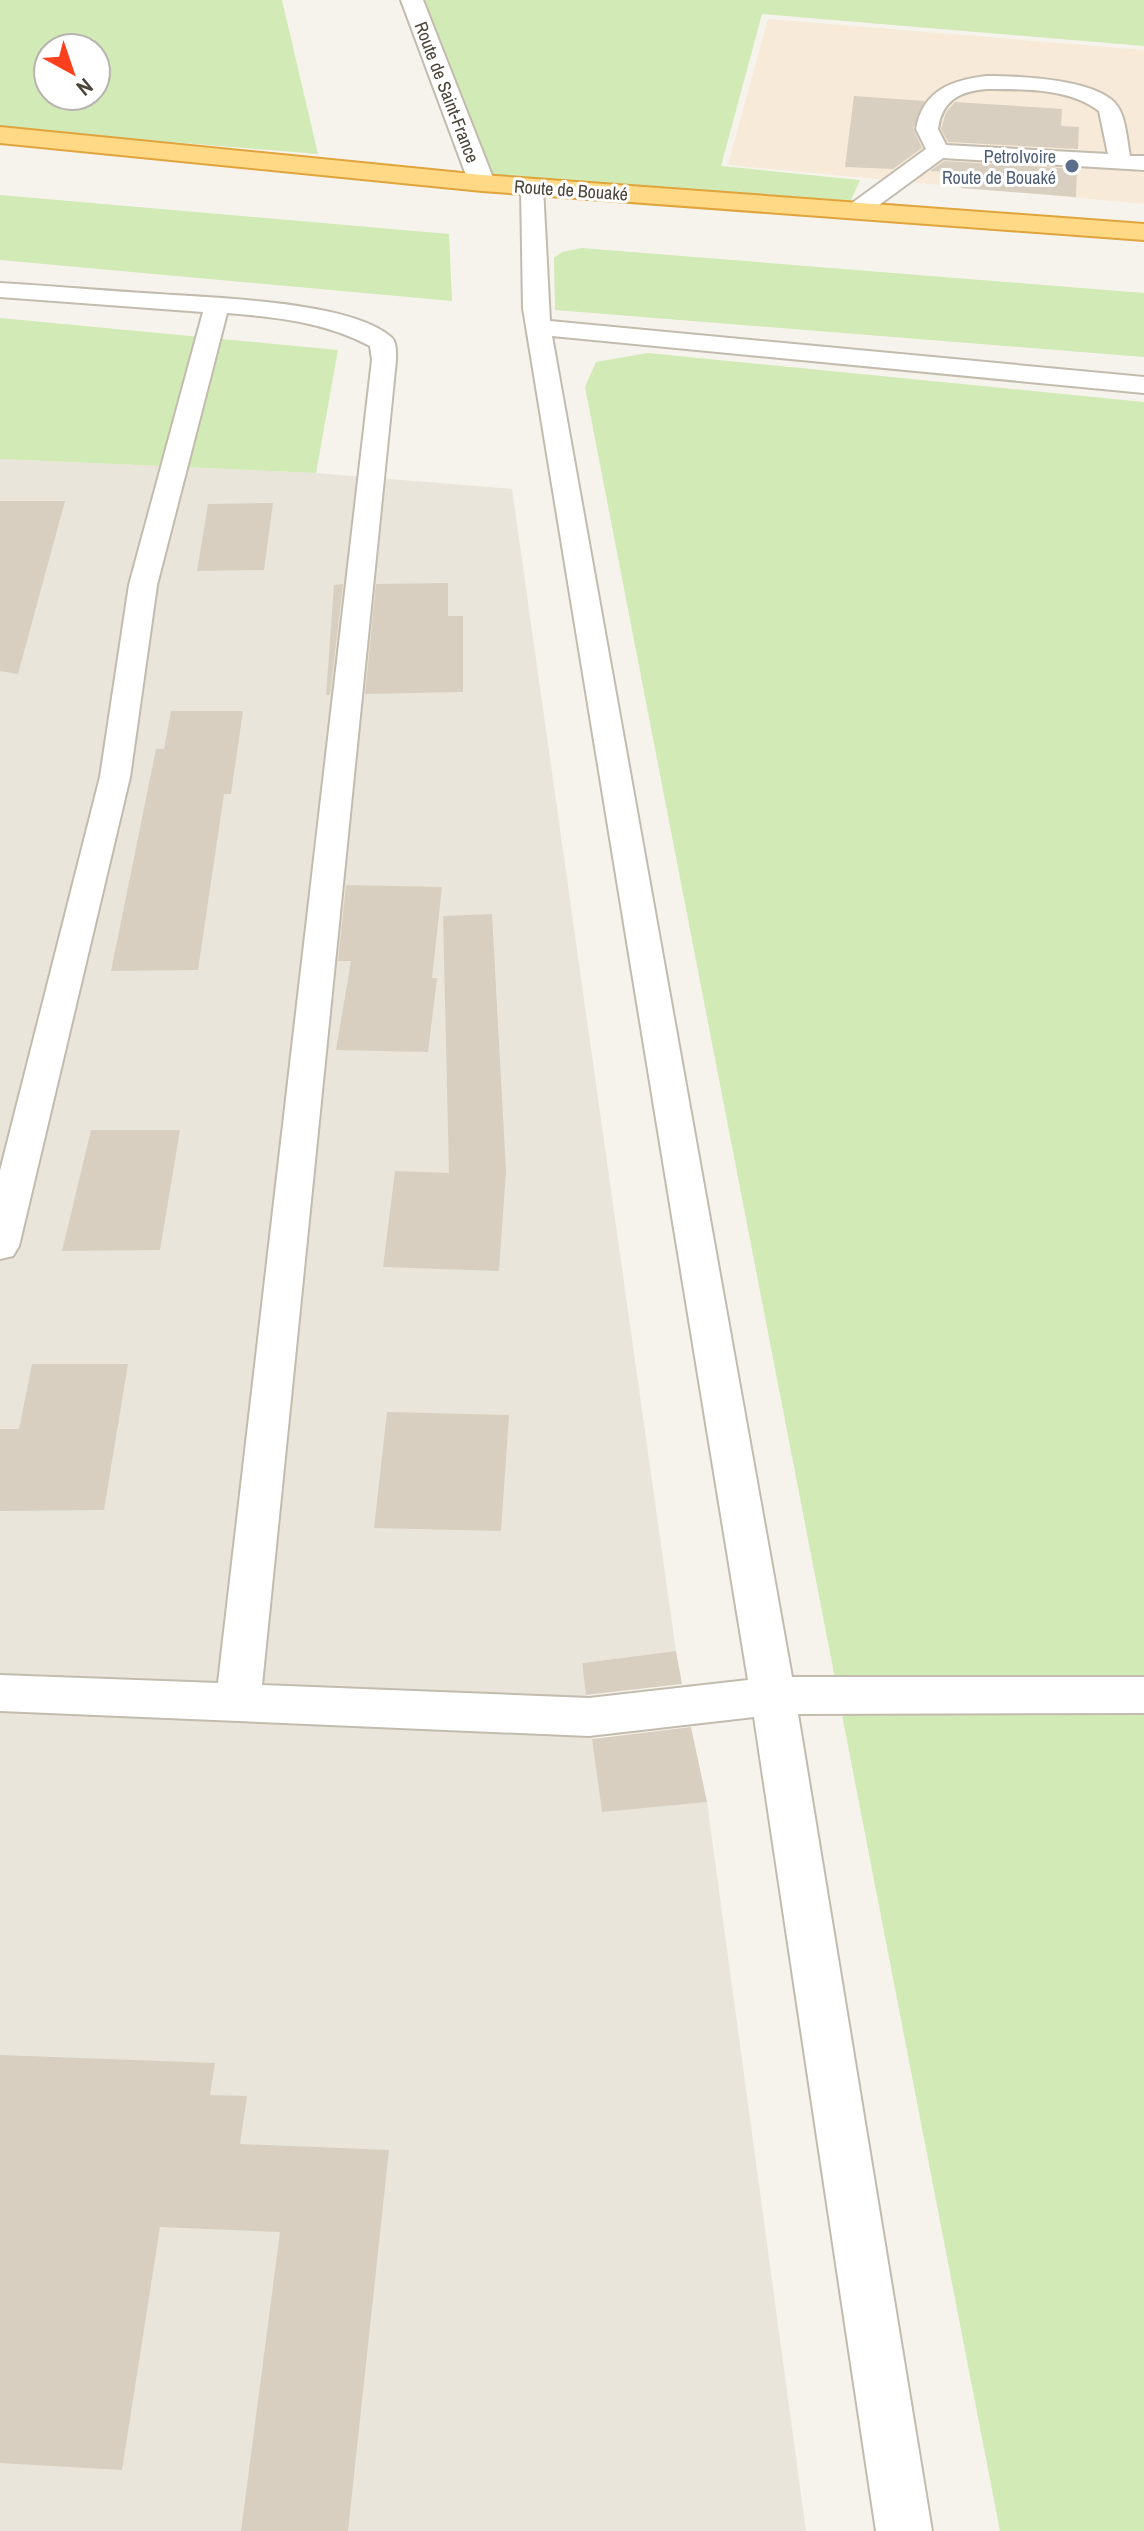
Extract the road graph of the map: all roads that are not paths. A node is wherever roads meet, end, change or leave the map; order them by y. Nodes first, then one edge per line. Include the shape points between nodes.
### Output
1 (412, 0) edge
2 (0, 135) edge
3 (938, 151) junction
4 (1120, 161) junction
5 (1144, 163) edge
6 (482, 183) junction
7 (532, 187) junction
8 (856, 211) junction
9 (1144, 232) edge
10 (0, 290) edge
11 (217, 306) junction
12 (541, 328) junction
13 (1144, 385) edge
14 (0, 1246) edge
15 (0, 1693) edge
16 (1144, 1695) edge
17 (773, 1696) junction
18 (238, 1701) junction
19 (904, 2531) edge

1 - 6 street, Route de Saint-France
2 - 6 highway, Route de Bouaké
3 - 4 lane
3 - 4 lane via 927,129 933,107 959,87 984,83 1091,96 1109,109
3 - 8 lane
4 - 5 lane
6 - 7 highway, Route de Bouaké
7 - 8 highway, Route de Bouaké
7 - 12 lane via 535,308
8 - 9 highway, Route de Bouaké
10 - 11 lane
11 - 14 lane via 143,585 115,777
11 - 18 lane via 331,319 360,328 382,342 384,360
12 - 13 lane
12 - 17 lane
15 - 18 lane
16 - 17 lane
17 - 18 lane via 589,1717
17 - 19 lane

